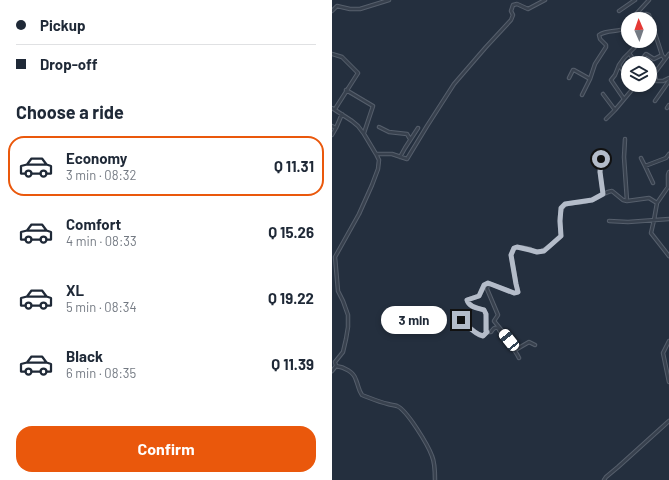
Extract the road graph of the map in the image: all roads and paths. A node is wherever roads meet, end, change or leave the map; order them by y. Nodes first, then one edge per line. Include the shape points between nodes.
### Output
1 (390, 0) edge
2 (545, 0) edge
3 (635, 0) edge
4 (648, 0) edge
5 (332, 11) edge
6 (619, 11) dead end
7 (638, 12) edge
8 (621, 30) edge
9 (657, 40) edge
10 (633, 48) edge
11 (629, 53) junction
12 (332, 54) edge
13 (669, 54) edge
14 (662, 55) junction
15 (631, 56) edge
16 (657, 58) edge
17 (665, 59) junction
18 (619, 65) junction
19 (621, 68) edge
20 (657, 70) edge
21 (569, 78) dead end
22 (590, 79) junction
23 (669, 80) edge
24 (657, 82) edge
25 (346, 90) junction
26 (629, 92) edge
27 (603, 94) dead end
28 (582, 95) dead end
29 (624, 99) junction
30 (655, 101) dead end
31 (333, 109) edge
32 (615, 110) junction
33 (342, 114) junction
34 (606, 119) dead end
35 (332, 126) edge
36 (379, 127) dead end
37 (336, 128) junction
38 (418, 128) dead end
39 (332, 134) edge
40 (364, 134) junction
41 (407, 134) junction
42 (414, 135) junction
43 (410, 139) junction
44 (626, 140) dead end
45 (376, 154) junction
46 (669, 154) edge
47 (400, 157) junction
48 (642, 158) dead end
49 (601, 159) dead end
50 (645, 166) junction
51 (669, 172) edge
52 (653, 183) dead end
53 (668, 187) edge
54 (603, 194) junction
55 (627, 201) junction
56 (657, 203) junction
57 (669, 219) edge
58 (654, 220) junction
59 (609, 221) dead end
60 (332, 254) edge
61 (669, 256) edge
62 (335, 257) junction
63 (488, 283) junction
64 (461, 320) dead end
65 (487, 332) junction
66 (669, 341) edge
67 (536, 345) dead end
68 (519, 358) dead end
69 (336, 366) junction
70 (332, 371) edge
71 (669, 382) edge
72 (669, 421) edge
73 (435, 480) edge
74 (604, 480) edge

1 - 5 street via 360,8 337,6
2 - 47 street via 528,9 517,4 513,6 511,20 454,84 407,159
3 - 6 street
4 - 7 street
8 - 22 street via 599,35 606,47 595,64
9 - 14 street
10 - 11 street
11 - 15 street
11 - 18 street
12 - 25 street via 342,57 358,73
13 - 17 street
14 - 16 street
14 - 17 street
17 - 20 street
18 - 19 street
18 - 29 street via 611,80
21 - 22 street via 574,70
22 - 28 street
23 - 24 street
23 - 30 street
25 - 31 street
25 - 40 street via 373,106
26 - 29 street
27 - 32 street
29 - 32 street
31 - 33 street
32 - 34 street
33 - 37 street
33 - 40 street via 356,124
35 - 37 street
36 - 41 street via 389,132
37 - 39 street
38 - 42 street
40 - 45 street
41 - 42 street
41 - 43 street
42 - 43 street
43 - 47 street
44 - 55 street via 624,157
45 - 47 street
45 - 62 street via 379,160 378,169 372,185
46 - 50 street via 666,158
48 - 50 street
49 - 54 street
50 - 52 street
51 - 53 street
53 - 56 street
54 - 55 street via 612,191
54 - 63 street via 592,200 565,204 561,208 561,236 544,251 514,248 511,255 518,292 514,293
55 - 56 street via 649,198
56 - 58 street
57 - 58 street
58 - 59 street
58 - 61 street via 651,233
60 - 62 street
62 - 69 street via 338,291 348,315 346,340 343,352 335,362
63 - 65 street via 484,285 479,296 467,300 473,307 484,310
63 - 67 street via 487,289 498,315 494,321 517,349 529,342
64 - 65 street via 479,335 483,336
65 - 68 street via 498,328
66 - 71 street via 663,353
69 - 70 street
69 - 73 street via 348,370 356,379 362,396 402,409 427,444 433,457
72 - 74 street

